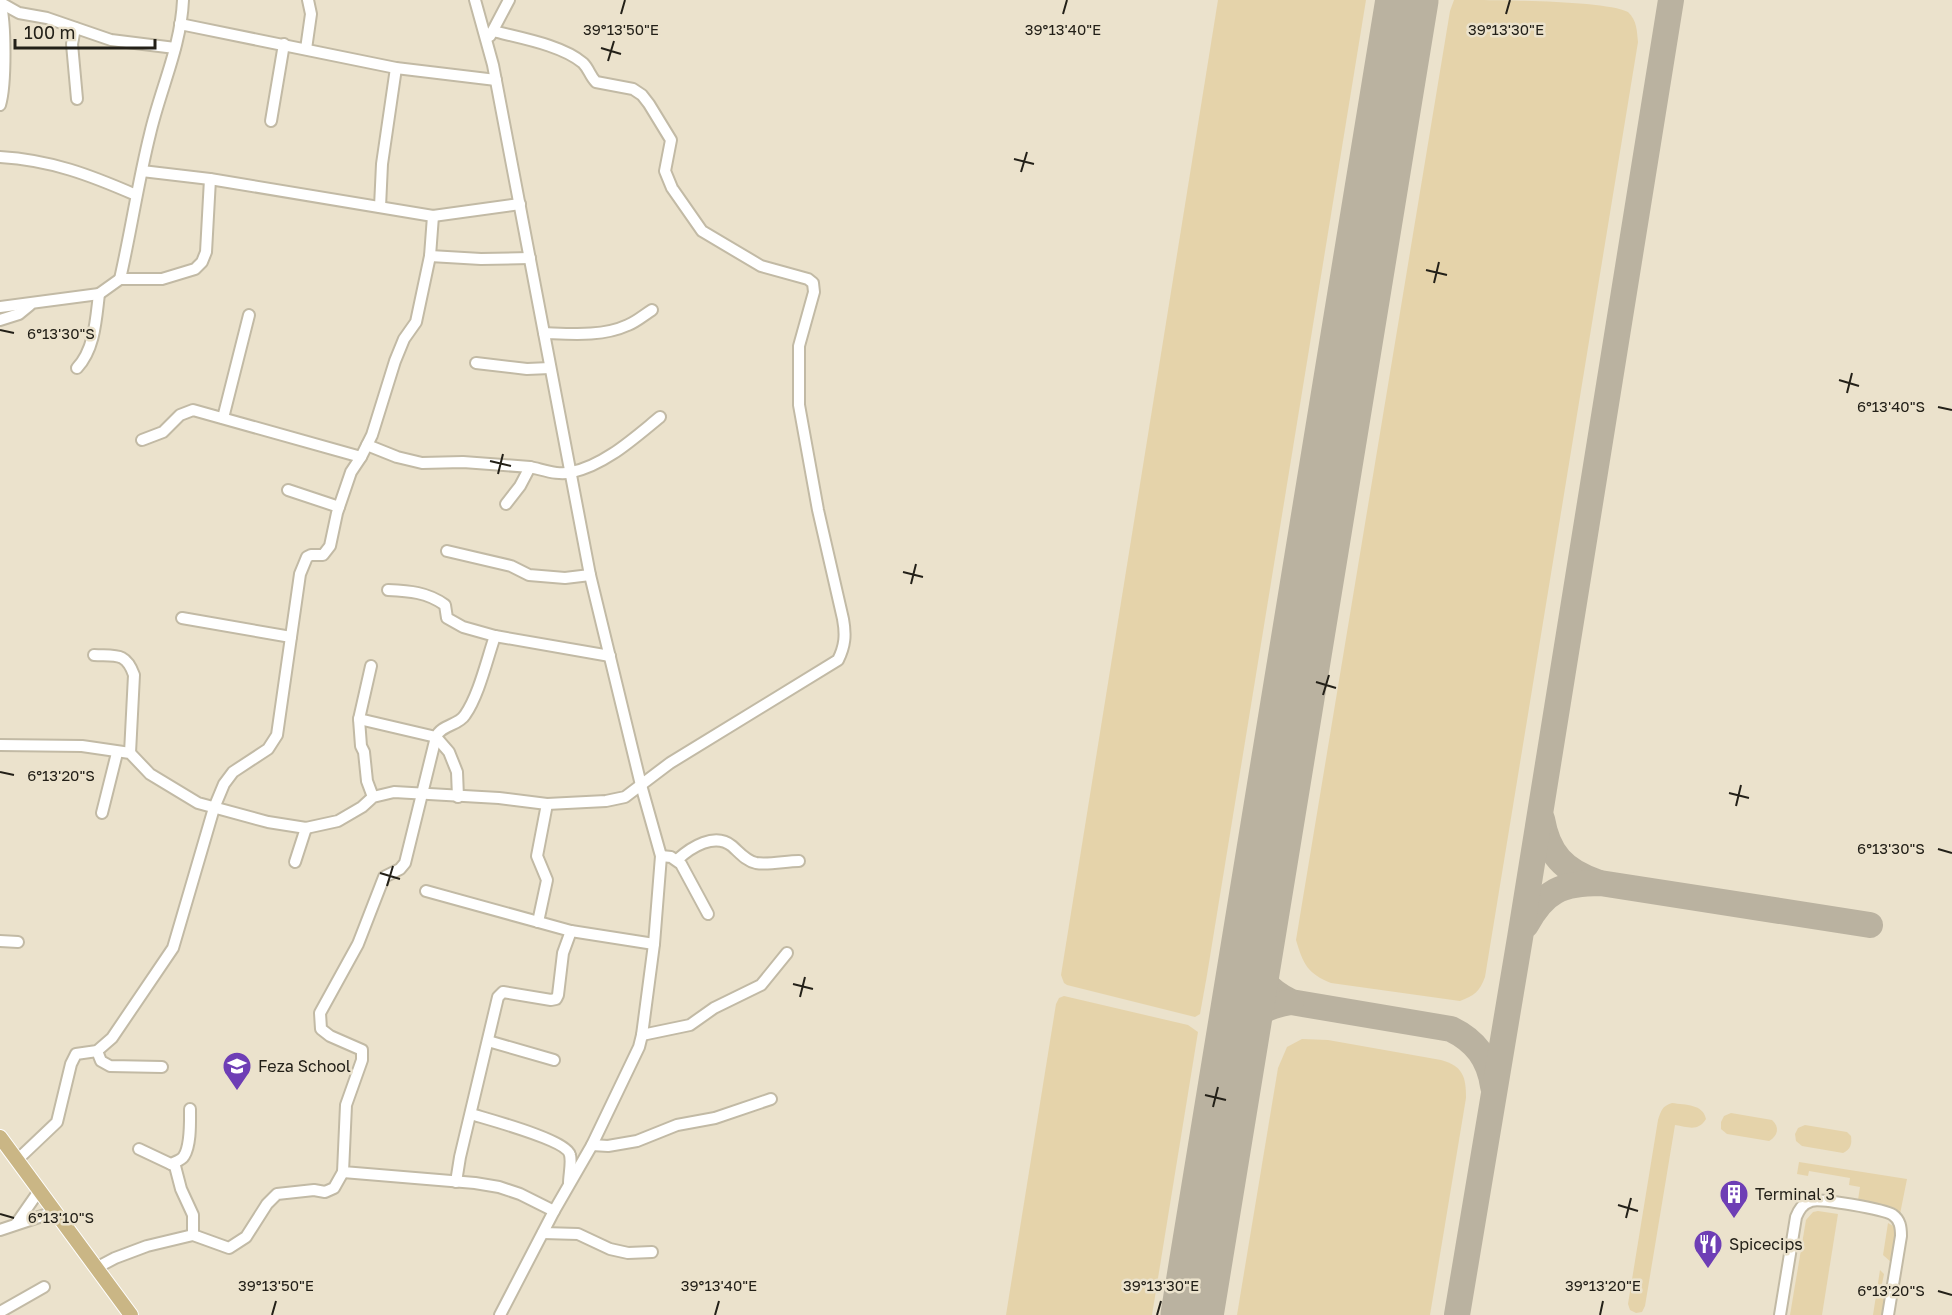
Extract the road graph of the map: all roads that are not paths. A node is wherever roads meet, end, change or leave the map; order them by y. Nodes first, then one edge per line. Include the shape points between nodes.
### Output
1 (183, 0) edge
2 (308, 0) edge
3 (475, 0) edge
4 (509, 0) edge
5 (0, 3) edge
6 (180, 24) junction
7 (75, 28) junction
8 (493, 31) junction
9 (487, 41) junction
10 (284, 44) junction
11 (174, 48) junction
12 (306, 49) junction
13 (396, 68) junction
14 (495, 80) junction
15 (77, 99) dead end
16 (0, 105) edge
17 (271, 121) dead end
18 (0, 157) edge
19 (142, 171) junction
20 (210, 179) junction
21 (136, 195) junction
22 (520, 204) junction
23 (380, 207) junction
24 (433, 216) junction
25 (430, 256) junction
26 (530, 258) junction
27 (120, 279) junction
28 (99, 294) junction
29 (33, 303) junction
30 (0, 307) edge
31 (652, 310) dead end
32 (249, 315) dead end
33 (0, 320) edge
34 (544, 333) junction
35 (476, 363) dead end
36 (77, 368) dead end
37 (550, 368) junction
38 (660, 417) dead end
39 (224, 418) junction
40 (142, 440) dead end
41 (367, 445) junction
42 (361, 457) junction
43 (531, 467) junction
44 (571, 473) junction
45 (288, 490) dead end
46 (506, 504) dead end
47 (339, 507) junction
48 (447, 550) dead end
49 (590, 575) junction
50 (388, 590) dead end
51 (182, 618) dead end
52 (495, 636) junction
53 (291, 637) junction
54 (94, 655) dead end
55 (610, 656) junction
56 (371, 666) dead end
57 (358, 719) junction
58 (436, 737) junction
59 (0, 746) edge
60 (117, 753) junction
61 (130, 753) junction
62 (641, 784) junction
63 (421, 795) junction
64 (458, 796) junction
65 (373, 797) junction
66 (547, 804) junction
67 (214, 808) junction
68 (102, 813) dead end
69 (306, 828) junction
70 (661, 856) junction
71 (677, 860) junction
72 (799, 861) dead end
73 (295, 862) dead end
74 (426, 891) dead end
75 (708, 914) dead end
76 (538, 922) junction
77 (571, 931) junction
78 (0, 941) edge
79 (18, 942) dead end
80 (654, 944) junction
81 (787, 953) dead end
82 (642, 1035) junction
83 (488, 1041) junction
84 (97, 1051) junction
85 (554, 1060) dead end
86 (162, 1067) dead end
87 (771, 1099) dead end
88 (190, 1109) dead end
89 (471, 1114) junction
90 (0, 1137) edge
91 (592, 1145) junction
92 (139, 1149) dead end
93 (17, 1160) junction
94 (171, 1164) junction
95 (343, 1172) junction
96 (456, 1182) junction
97 (569, 1188) junction
98 (39, 1191) junction
99 (554, 1211) junction
100 (54, 1212) junction
101 (15, 1224) junction
102 (0, 1230) edge
103 (543, 1233) junction
104 (193, 1235) junction
105 (652, 1252) dead end
106 (98, 1267) junction
107 (44, 1287) dead end
108 (0, 1312) edge
109 (131, 1315) edge
110 (500, 1315) edge
111 (1780, 1315) edge
112 (1888, 1315) edge

1 - 6 street
2 - 12 street via 311,14
3 - 9 street
4 - 8 street
5 - 7 street via 19,13
5 - 16 street via 4,57
6 - 10 street
6 - 11 street
7 - 11 street via 111,40
7 - 15 street via 72,44
8 - 9 street
8 - 62 street via 573,55 590,70 596,82 633,89 642,95 671,140 665,171 672,188 702,231 761,266 813,283 799,346 799,405 843,619 844,647 838,660
9 - 14 street
10 - 12 street
10 - 17 street
11 - 19 street
12 - 13 street
13 - 14 street
13 - 23 street
14 - 22 street
18 - 21 street via 40,160
19 - 20 street
19 - 21 street
20 - 23 street
20 - 27 street via 206,252 202,262 195,269 162,279
21 - 27 street
22 - 24 street
22 - 26 street
23 - 24 street
24 - 25 street
25 - 26 street
25 - 41 street via 416,322 395,361
26 - 34 street
27 - 28 street
28 - 29 street
28 - 36 street via 88,352
29 - 30 street
29 - 33 street via 19,314
31 - 34 street via 628,325 596,334
32 - 39 street
34 - 37 street
35 - 37 street
37 - 44 street
38 - 44 street via 604,458
39 - 40 street via 193,410 180,415 163,432
39 - 42 street
41 - 42 street
41 - 43 street via 422,463
42 - 47 street via 351,472
43 - 44 street
43 - 46 street
44 - 49 street
45 - 47 street
47 - 53 street via 327,552 307,557 300,574
48 - 49 street via 545,577
49 - 55 street
50 - 52 street via 430,596 445,605 447,618
51 - 53 street
52 - 55 street
52 - 58 street via 466,714
53 - 67 street via 276,735 268,749 233,772
54 - 61 street via 123,657 130,663 134,675
55 - 62 street
56 - 57 street
57 - 58 street
57 - 65 street
58 - 63 street
58 - 64 street via 449,752 458,772
59 - 60 street via 82,746
60 - 61 street
60 - 68 street
61 - 67 street via 150,774 179,793
62 - 66 street via 625,797
62 - 70 street
63 - 64 street
63 - 65 street via 394,792
63 - 95 street via 405,862 384,877 358,944 320,1013 321,1029 362,1050 346,1105
64 - 66 street
65 - 69 street via 338,820
66 - 76 street via 537,856 547,880
67 - 69 street
67 - 84 street via 173,948 112,1038
69 - 73 street
70 - 71 street
70 - 80 street
71 - 72 street via 695,847 718,840 756,863
71 - 75 street
74 - 76 street
76 - 77 street
77 - 80 street
77 - 83 street via 563,953 556,999 502,992
78 - 79 street
80 - 82 street
81 - 82 street via 761,985 690,1025
82 - 91 street
83 - 85 street
83 - 89 street
84 - 86 street via 101,1061 110,1066
84 - 93 street via 76,1054 57,1122
87 - 91 street via 715,1118 677,1125 637,1142
88 - 94 street via 185,1155
89 - 96 street
89 - 97 street via 567,1149
90 - 93 main road
91 - 97 street
92 - 94 street
93 - 98 main road
94 - 104 street via 193,1215
95 - 96 street
95 - 104 street via 334,1188 325,1192 277,1194 246,1237 229,1248
96 - 99 street via 499,1187
97 - 99 street
98 - 100 main road
98 - 101 street
99 - 103 street
100 - 101 street
100 - 106 main road
101 - 102 street
103 - 105 street via 578,1234 610,1250
103 - 110 street
104 - 106 street via 147,1246
106 - 109 main road
107 - 108 street
111 - 112 street via 1796,1218 1802,1206 1814,1200 1884,1211 1899,1223 1901,1236

